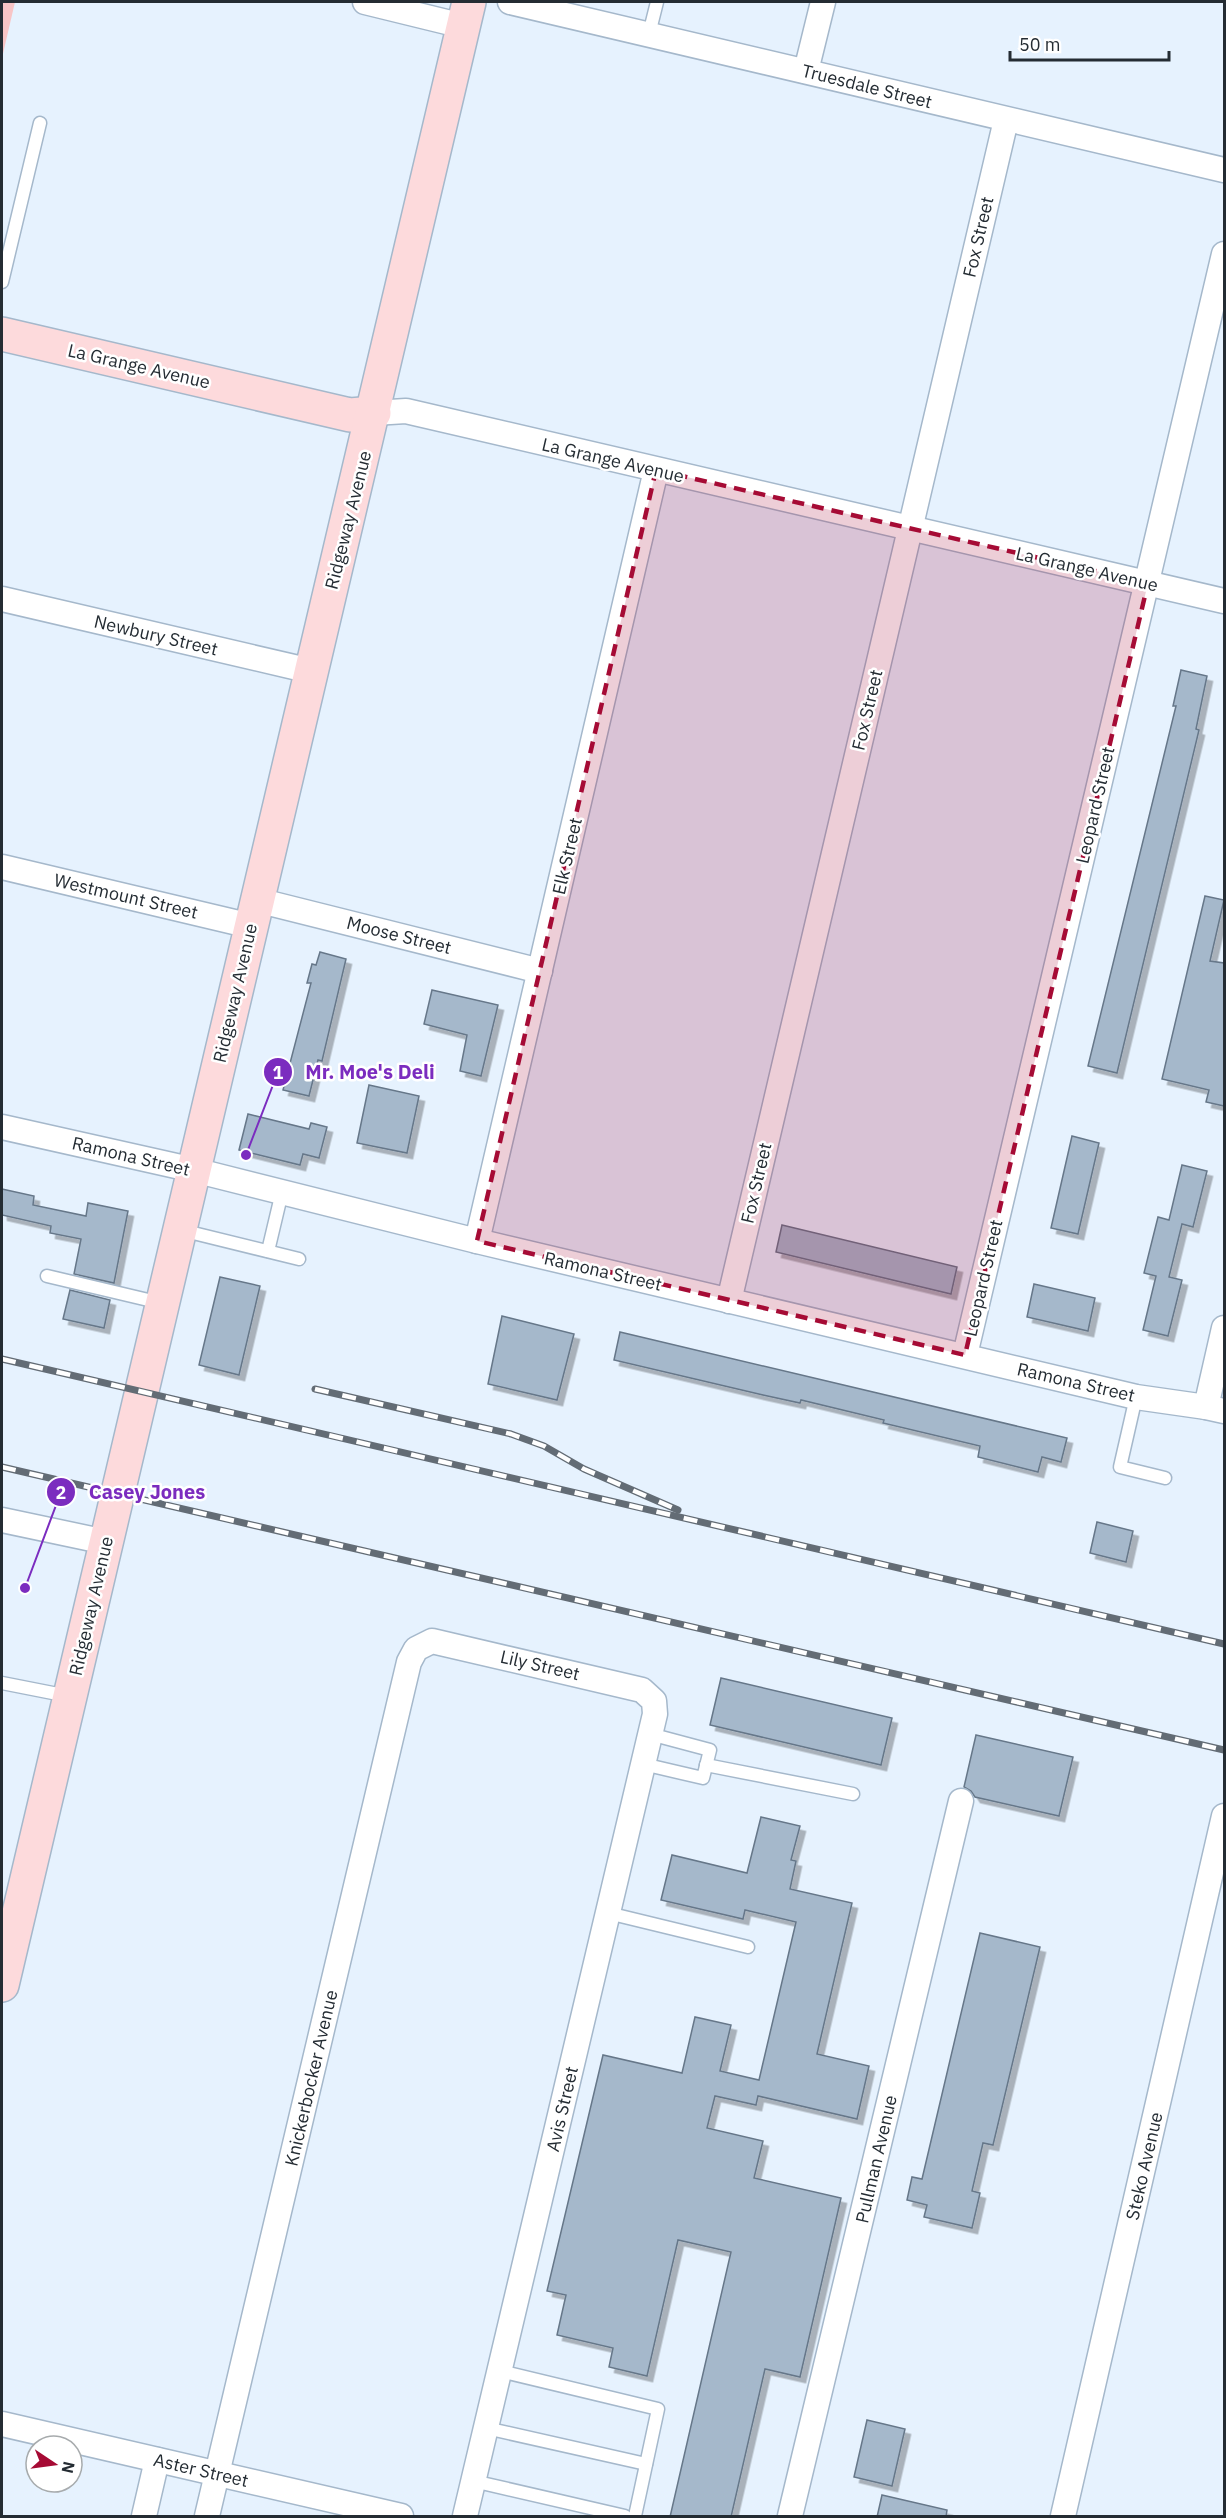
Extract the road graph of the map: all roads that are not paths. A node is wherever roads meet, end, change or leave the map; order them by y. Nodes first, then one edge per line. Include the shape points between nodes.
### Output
1 (364, 2) edge
2 (510, 2) edge
3 (657, 2) edge
4 (823, 2) edge
5 (466, 14) edge
6 (649, 34) junction
7 (806, 71) junction
8 (1006, 120) junction
9 (40, 123) dead end
10 (1224, 170) edge
11 (1224, 254) edge
12 (2, 282) edge
13 (2, 334) edge
14 (374, 413) junction
15 (656, 470) junction
16 (910, 528) junction
17 (1148, 583) junction
18 (2, 599) edge
19 (1224, 601) edge
20 (311, 671) junction
21 (2, 867) edge
22 (254, 913) junction
23 (540, 971) junction
24 (2, 1126) edge
25 (194, 1170) junction
26 (282, 1192) junction
27 (180, 1230) junction
28 (477, 1241) junction
29 (268, 1251) junction
30 (299, 1258) dead end
31 (47, 1276) dead end
32 (729, 1301) junction
33 (162, 1304) junction
34 (1224, 1328) edge
35 (965, 1355) junction
36 (1136, 1397) junction
37 (1215, 1409) edge
38 (1165, 1478) dead end
39 (2, 1520) edge
40 (106, 1542) junction
41 (422, 1644) joint
42 (2, 1683) edge
43 (69, 1696) junction
44 (654, 1701) joint
45 (650, 1734) junction
46 (643, 1764) junction
47 (706, 1765) junction
48 (852, 1794) dead end
49 (961, 1801) dead end
50 (1224, 1816) edge
51 (608, 1913) junction
52 (748, 1947) dead end
53 (2, 1985) edge
54 (500, 2371) junction
55 (2, 2424) edge
56 (486, 2428) junction
57 (158, 2460) junction
58 (646, 2464) junction
59 (217, 2474) junction
60 (473, 2481) junction
61 (144, 2517) edge
62 (207, 2517) edge
63 (401, 2517) edge
64 (465, 2517) edge
65 (625, 2517) edge
66 (635, 2517) edge
67 (790, 2517) edge
68 (1063, 2517) edge

1 - 5 street
2 - 6 street, Truesdale Street
3 - 6 lane
4 - 7 street
5 - 14 street, Ridgeway Avenue
6 - 7 street, Truesdale Street
7 - 8 street, Truesdale Street
8 - 10 street, Truesdale Street
8 - 16 street, Fox Street
9 - 12 lane
11 - 17 street, Leopard Street
13 - 14 street, La Grange Avenue via 350,415
14 - 15 street, La Grange Avenue via 406,411
14 - 20 street, Ridgeway Avenue
15 - 16 street, La Grange Avenue
15 - 23 street, Elk Street
16 - 17 street, La Grange Avenue
16 - 32 street, Fox Street
17 - 19 street, La Grange Avenue
17 - 35 street, Leopard Street
18 - 20 street, Newbury Street
20 - 22 street, Ridgeway Avenue
21 - 22 street, Westmount Street
22 - 23 street, Moose Street
22 - 25 street, Ridgeway Avenue
23 - 28 street, Elk Street
24 - 25 street, Ramona Street
25 - 26 street, Ramona Street
25 - 27 street, Ridgeway Avenue
26 - 28 street, Ramona Street
26 - 29 lane
27 - 29 lane
27 - 33 street, Ridgeway Avenue
28 - 32 street, Ramona Street
29 - 30 lane
31 - 33 lane
32 - 35 street, Ramona Street
33 - 40 street, Ridgeway Avenue
34 - 37 street
35 - 36 street, Ramona Street
36 - 37 street, Ramona Street
36 - 38 lane via 1120,1467
39 - 40 street
40 - 43 street, Ridgeway Avenue
41 - 44 street, Lily Street via 438,1641 642,1690
41 - 59 street, Knickerbocker Avenue via 416,1648 406,1673
42 - 43 lane
43 - 53 street, Ridgeway Avenue
44 - 45 street, Avis Street
45 - 46 street, Avis Street
45 - 47 lane via 710,1750
46 - 47 lane via 703,1778
46 - 51 street, Avis Street
47 - 48 lane
49 - 67 street, Pullman Avenue
50 - 68 street, Steko Avenue
51 - 52 lane
51 - 54 street, Avis Street
54 - 56 street, Avis Street
54 - 58 lane via 658,2409
55 - 57 street, Aster Street
56 - 58 lane
56 - 60 street, Avis Street
57 - 59 street, Aster Street
57 - 61 street
58 - 66 lane
59 - 62 street, Knickerbocker Avenue
59 - 63 street, Aster Street
60 - 64 street, Avis Street
60 - 65 lane

